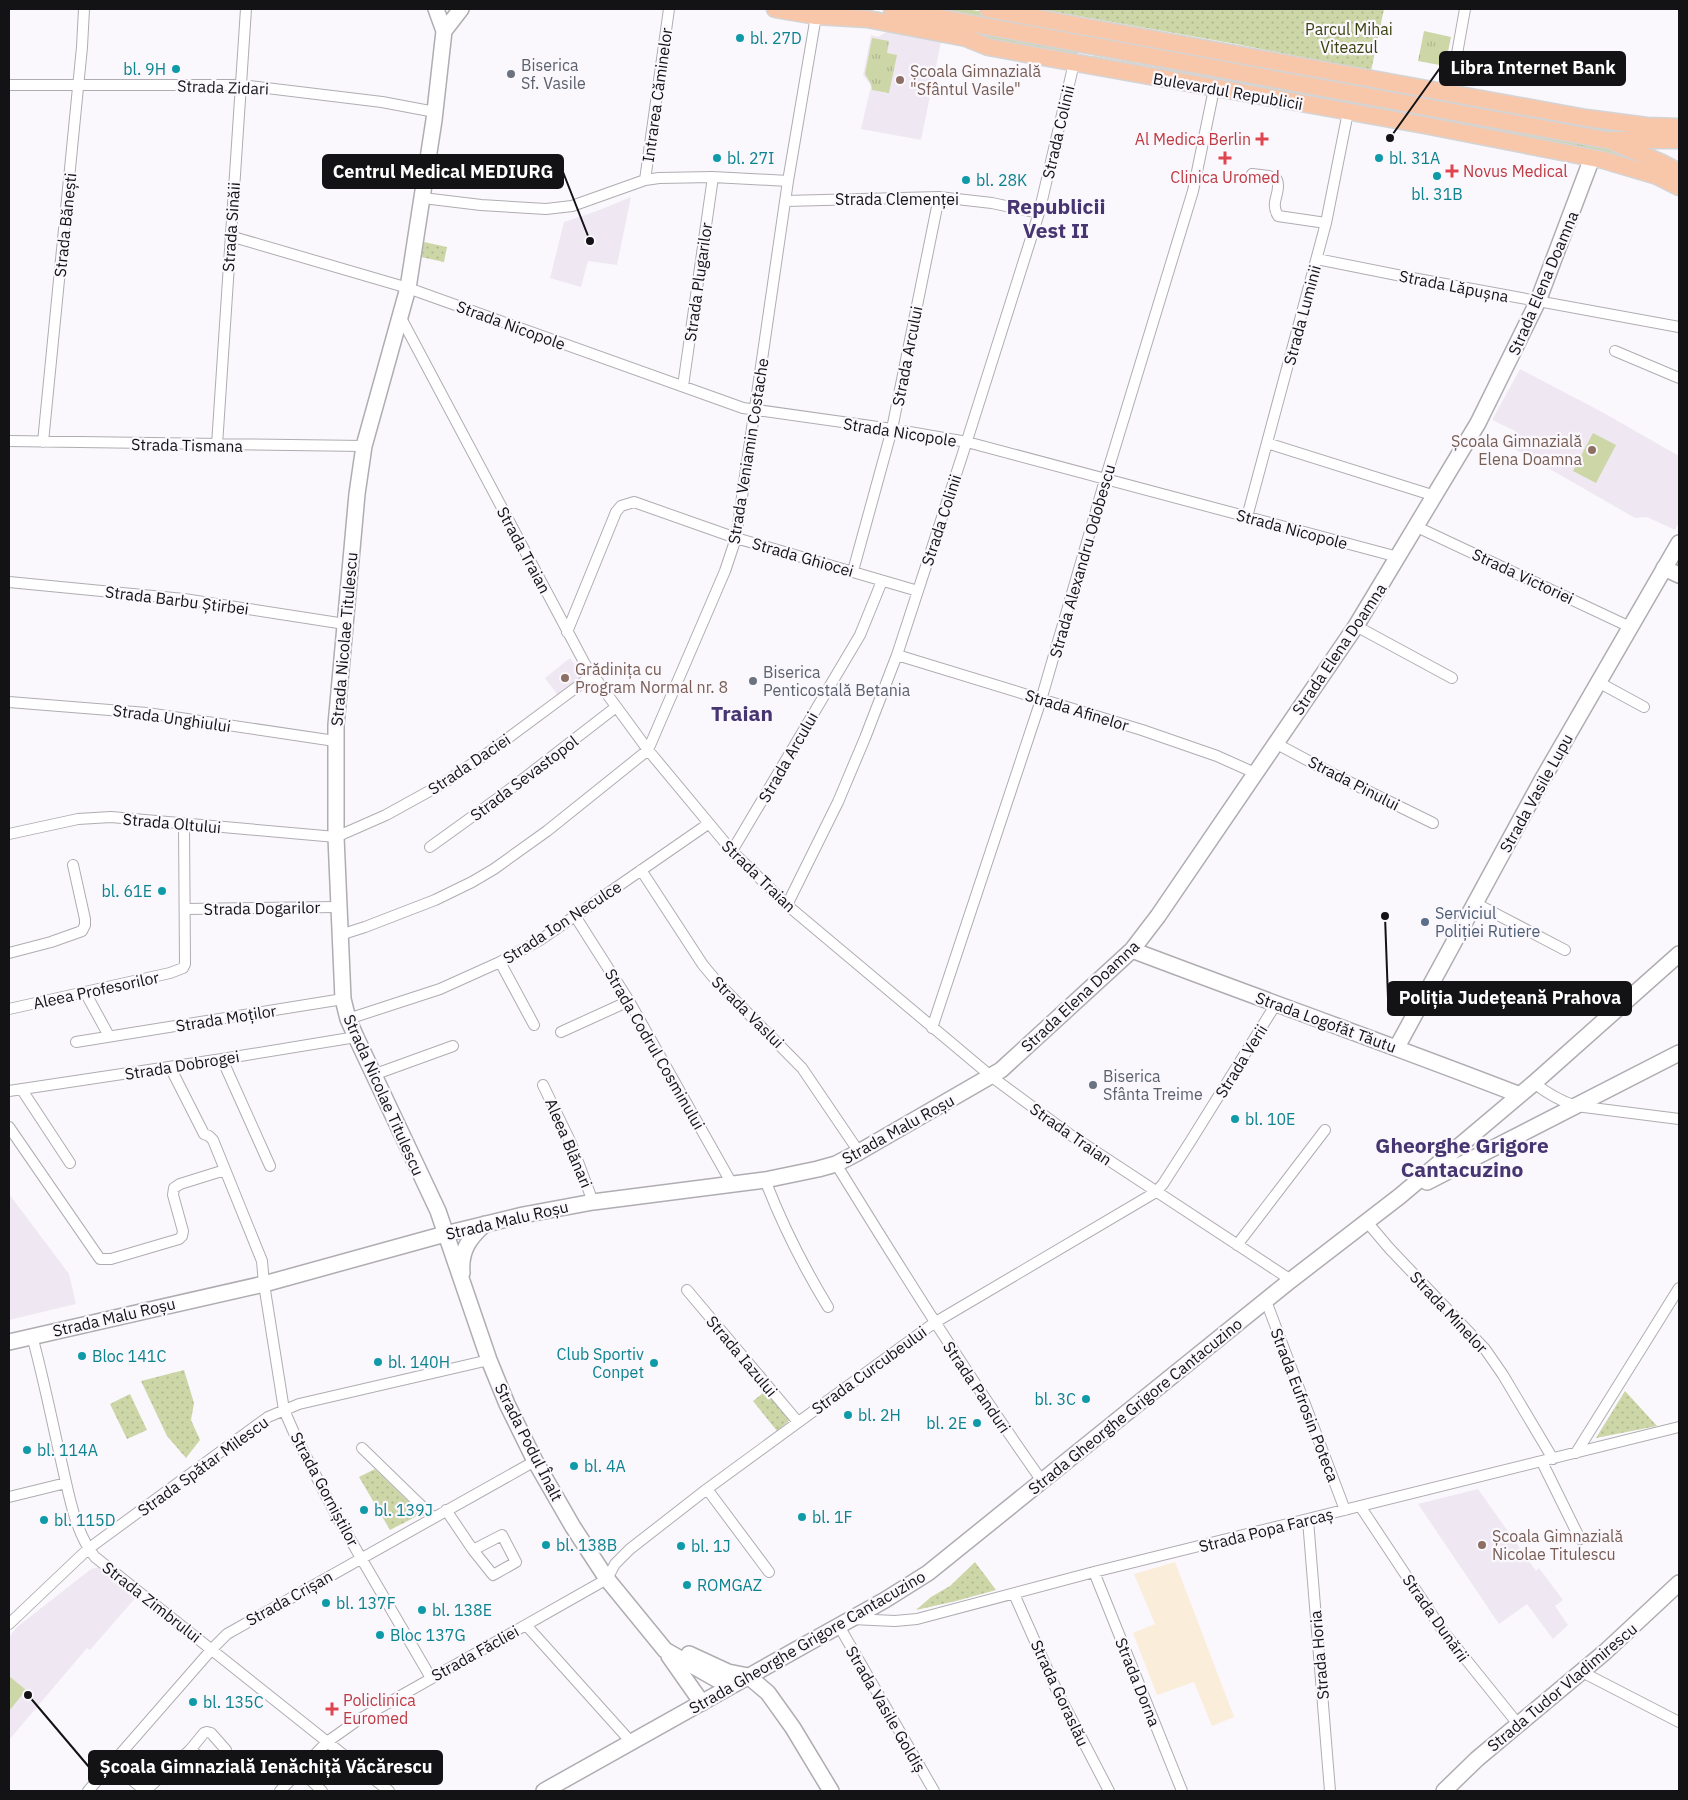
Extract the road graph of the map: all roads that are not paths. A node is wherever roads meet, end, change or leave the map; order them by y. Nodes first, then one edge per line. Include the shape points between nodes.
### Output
1 (84, 9) edge
2 (246, 9) edge
3 (436, 9) edge
4 (461, 9) edge
5 (669, 9) edge
6 (775, 9) edge
7 (892, 9) edge
8 (988, 9) edge
9 (1465, 9) edge
10 (816, 16) junction
11 (444, 31) junction
12 (1074, 63) junction
13 (9, 85) edge
14 (241, 85) junction
15 (78, 86) junction
16 (1214, 89) junction
17 (1450, 93) junction
18 (435, 112) junction
19 (1348, 112) junction
20 (1679, 127) edge
21 (1606, 140) junction
22 (1679, 140) edge
23 (1592, 158) junction
24 (1679, 172) edge
25 (1252, 174) dead end
26 (714, 177) junction
27 (645, 180) junction
28 (788, 181) junction
29 (1679, 187) edge
30 (938, 197) junction
31 (422, 198) junction
32 (785, 201) junction
33 (1038, 213) junction
34 (1326, 223) junction
35 (230, 236) junction
36 (1317, 259) junction
37 (408, 288) junction
38 (1538, 301) junction
39 (400, 316) junction
40 (1679, 327) edge
41 (1615, 351) dead end
42 (1679, 378) edge
43 (683, 386) junction
44 (756, 411) junction
45 (892, 429) junction
46 (9, 442) edge
47 (43, 442) junction
48 (966, 442) junction
49 (1267, 443) junction
50 (217, 445) junction
51 (364, 446) junction
52 (1105, 480) junction
53 (1435, 496) junction
54 (1247, 516) junction
55 (1417, 526) junction
56 (736, 538) junction
57 (1679, 543) edge
58 (1398, 557) junction
59 (1664, 568) junction
60 (853, 571) junction
61 (1679, 575) edge
62 (882, 581) junction
63 (9, 582) edge
64 (918, 591) junction
65 (345, 624) junction
66 (1356, 626) junction
67 (1630, 627) junction
68 (567, 632) junction
69 (897, 654) junction
70 (593, 675) junction
71 (1452, 678) dead end
72 (1598, 682) junction
73 (1042, 700) junction
74 (9, 702) edge
75 (616, 707) junction
76 (1644, 707) dead end
77 (335, 741) junction
78 (1275, 742) junction
79 (648, 750) junction
80 (1255, 773) junction
81 (1433, 823) dead end
82 (708, 824) junction
83 (184, 825) junction
84 (9, 834) edge
85 (336, 837) junction
86 (430, 847) dead end
87 (732, 851) junction
88 (73, 865) dead end
89 (641, 870) junction
90 (1475, 902) junction
91 (787, 905) junction
92 (338, 907) junction
93 (186, 909) junction
94 (575, 916) junction
95 (340, 935) junction
96 (1132, 950) junction
97 (1565, 950) dead end
98 (9, 953) edge
99 (1679, 954) edge
100 (500, 962) junction
101 (85, 992) junction
102 (343, 999) junction
103 (629, 1001) junction
104 (1276, 1004) junction
105 (9, 1009) edge
106 (348, 1019) junction
107 (534, 1025) dead end
108 (932, 1028) junction
109 (561, 1032) dead end
110 (109, 1036) junction
111 (356, 1037) junction
112 (76, 1042) dead end
113 (452, 1046) dead end
114 (1397, 1047) junction
115 (1679, 1053) edge
116 (222, 1059) junction
117 (170, 1067) junction
118 (373, 1075) junction
119 (992, 1076) junction
120 (1534, 1083) junction
121 (543, 1085) dead end
122 (22, 1090) junction
123 (9, 1091) edge
124 (1520, 1095) junction
125 (1576, 1106) junction
126 (1679, 1120) edge
127 (9, 1128) edge
128 (1325, 1130) dead end
129 (859, 1152) junction
130 (70, 1163) dead end
131 (836, 1164) junction
132 (270, 1166) dead end
133 (225, 1170) junction
134 (765, 1180) junction
135 (732, 1184) junction
136 (1156, 1192) junction
137 (1400, 1196) junction
138 (593, 1202) junction
139 (1367, 1222) junction
140 (486, 1224) junction
141 (445, 1234) junction
142 (1237, 1245) junction
143 (1292, 1280) junction
144 (462, 1282) junction
145 (264, 1284) junction
146 (1679, 1288) edge
147 (687, 1290) dead end
148 (1266, 1301) junction
149 (828, 1307) dead end
150 (934, 1323) junction
151 (32, 1336) junction
152 (9, 1342) edge
153 (489, 1360) junction
154 (284, 1410) junction
155 (798, 1422) junction
156 (1679, 1428) edge
157 (362, 1448) dead end
158 (1576, 1453) junction
159 (535, 1461) junction
160 (1548, 1461) junction
161 (1042, 1481) junction
162 (66, 1483) junction
163 (707, 1489) junction
164 (9, 1497) edge
165 (1360, 1506) junction
166 (446, 1510) junction
167 (1345, 1510) junction
168 (434, 1518) junction
169 (1308, 1520) junction
170 (1580, 1539) dead end
171 (88, 1550) junction
172 (473, 1550) dead end
173 (361, 1558) junction
174 (769, 1572) dead end
175 (1094, 1572) junction
176 (607, 1579) junction
177 (1679, 1583) edge
178 (1014, 1594) junction
179 (845, 1622) junction
180 (9, 1624) edge
181 (526, 1625) junction
182 (649, 1631) junction
183 (212, 1648) junction
184 (665, 1650) junction
185 (1582, 1672) junction
186 (748, 1676) junction
187 (431, 1678) junction
188 (702, 1703) junction
189 (1679, 1722) edge
190 (1518, 1724) junction
191 (327, 1742) junction
192 (632, 1743) junction
193 (190, 1750) dead end
194 (113, 1764) junction
195 (300, 1770) junction
196 (1178, 1789) edge
197 (88, 1791) edge
198 (145, 1791) edge
199 (280, 1791) edge
200 (322, 1791) edge
201 (389, 1791) edge
202 (544, 1791) edge
203 (831, 1791) edge
204 (934, 1791) edge
205 (1109, 1791) edge
206 (1330, 1791) edge
207 (1444, 1791) edge

1 - 15 street, Strada Bănești
2 - 14 street, Strada Sinăii
3 - 11 street, Strada Nicolae Titulescu
4 - 11 street
5 - 27 street, Intrarea Căminelor
6 - 10 main road, Bulevardul Republicii
7 - 21 main road, Bulevardul Republicii
8 - 17 main road
9 - 17 street
10 - 12 main road, Bulevardul Republicii via 867,19
10 - 28 street, Strada Veniamin Costache
11 - 18 street, Strada Nicolae Titulescu
12 - 16 main road, Bulevardul Republicii
12 - 33 street, Strada Colinii
13 - 15 street, Strada Zidari
14 - 15 street, Strada Zidari
14 - 18 street, Strada Zidari via 382,102
14 - 35 street, Strada Sinăii
15 - 47 street, Strada Bănești
16 - 19 main road, Bulevardul Republicii
16 - 52 street, Strada Alexandru Odobescu via 1193,191
17 - 20 main road via 1586,118
18 - 31 street, Strada Nicolae Titulescu
19 - 23 main road, Bulevardul Republicii
19 - 34 street, Strada Luminii
21 - 22 main road, Bulevardul Republicii
21 - 24 main road, Bulevardul Republicii
23 - 29 main road, Bulevardul Republicii via 1657,176
23 - 38 street, Strada Elena Doamna
25 - 34 street via 1277,180 1279,185 1274,208 1278,216
26 - 27 street
26 - 28 street
26 - 43 street, Strada Plugarilor
27 - 31 street via 572,206 546,209
28 - 32 street, Strada Veniamin Costache
30 - 32 street, Strada Clemenței
30 - 33 street, Strada Clemenței via 992,202
30 - 45 street, Strada Arcului
31 - 37 street, Strada Nicolae Titulescu
32 - 44 street, Strada Veniamin Costache
33 - 48 street, Strada Colinii
34 - 36 street, Strada Luminii
35 - 37 street, Strada Nicopole
35 - 50 street, Strada Sinăii
36 - 38 street, Strada Lăpușna
36 - 49 street, Strada Luminii
37 - 39 street, Strada Nicolae Titulescu
37 - 43 street, Strada Nicopole
38 - 40 street, Strada Lăpușna
38 - 53 street, Strada Elena Doamna via 1478,423
39 - 51 street, Strada Nicolae Titulescu
39 - 68 street, Strada Traian
41 - 42 street
43 - 44 street, Strada Nicopole
44 - 45 street, Strada Nicopole
44 - 56 street, Strada Veniamin Costache
45 - 48 street, Strada Nicopole
45 - 60 street, Strada Arcului
46 - 47 street, Strada Tismana
47 - 50 street, Strada Tismana
48 - 52 street, Strada Nicopole
48 - 64 street, Strada Colinii
49 - 53 street
49 - 54 street, Strada Luminii
50 - 51 street, Strada Tismana
51 - 65 street, Strada Nicolae Titulescu
52 - 54 street, Strada Nicopole
52 - 73 street, Strada Alexandru Odobescu
53 - 55 street, Strada Elena Doamna
54 - 58 street, Strada Nicopole
55 - 58 street, Strada Elena Doamna
55 - 67 street, Strada Victoriei
56 - 60 street, Strada Ghiocei
56 - 68 street, Strada Ghiocei via 634,502 621,506
56 - 79 street, Strada Veniamin Costache via 722,580
57 - 59 street, Strada Vasile Lupu
58 - 66 street, Strada Elena Doamna
59 - 61 street
59 - 67 street, Strada Vasile Lupu
60 - 62 street, Strada Ghiocei
62 - 64 street, Strada Ghiocei
62 - 87 street, Strada Arcului via 860,635
63 - 65 street, Strada Barbu Știrbei via 184,599
64 - 69 street, Strada Colinii
65 - 77 street, Strada Nicolae Titulescu
66 - 71 street
66 - 78 street, Strada Elena Doamna
67 - 72 street, Strada Vasile Lupu
68 - 70 street, Strada Traian
69 - 73 street, Strada Afinelor
69 - 91 street, Strada Colinii via 846,783
70 - 75 street, Strada Traian
70 - 85 street, Strada Daciei via 444,783 386,815
72 - 76 street
72 - 90 street, Strada Vasile Lupu
73 - 80 street, Strada Afinelor via 1159,736
73 - 108 street, Strada Alexandru Odobescu
74 - 77 street, Strada Unghiului via 147,713
75 - 79 street, Strada Traian
75 - 86 street, Strada Sevastopol
77 - 85 street, Strada Nicolae Titulescu
78 - 80 street, Strada Elena Doamna
78 - 81 street, Strada Pinului
79 - 82 street, Strada Traian
79 - 95 street, Strada Veniamin Costache via 494,869 435,900
80 - 96 street, Strada Elena Doamna via 1187,876
82 - 87 street, Strada Traian
82 - 89 street, Strada Ion Neculce
83 - 84 street, Strada Oltului via 111,817 78,819
83 - 85 street, Strada Oltului
83 - 93 street
85 - 92 street, Strada Nicolae Titulescu
87 - 91 street, Strada Traian
88 - 98 street via 85,919 82,931
89 - 94 street, Strada Ion Neculce
89 - 129 street, Strada Vaslui via 709,973 802,1068
90 - 97 street
90 - 114 street, Strada Vasile Lupu
91 - 108 street, Strada Traian
92 - 93 street, Strada Dogarilor
92 - 95 street, Strada Nicolae Titulescu
93 - 101 street, Aleea Profesorilor via 183,968
94 - 100 street, Strada Ion Neculce
94 - 103 street, Strada Codrul Cosminului
95 - 102 street, Strada Nicolae Titulescu
96 - 104 street, Strada Logofăt Tăutu
96 - 119 street, Strada Elena Doamna
99 - 120 street, Strada Gheorghe Grigore Cantacuzino
100 - 106 street, Strada Ion Neculce via 440,989
100 - 107 street
101 - 105 street, Aleea Profesorilor
101 - 110 street
102 - 106 street, Strada Nicolae Titulescu
102 - 110 street, Strada Moților
103 - 109 street
103 - 135 street, Strada Codrul Cosminului
104 - 114 street, Strada Logofăt Tăutu
104 - 136 street, Strada Verii
106 - 111 street, Strada Nicolae Titulescu
108 - 119 street, Strada Traian
110 - 112 street, Strada Moților
111 - 116 street, Strada Dobrogei
111 - 118 street, Strada Nicolae Titulescu
113 - 118 street
114 - 124 street, Strada Logofăt Tăutu
115 - 125 street
116 - 117 street, Strada Dobrogei
116 - 132 street
117 - 122 street, Strada Dobrogei
117 - 133 street, Strada Gorniștilor via 204,1134 213,1140
118 - 141 street, Strada Nicolae Titulescu via 438,1211
119 - 129 street, Strada Malu Roșu
119 - 136 street, Strada Traian
120 - 124 street, Strada Gheorghe Grigore Cantacuzino
120 - 125 street via 1562,1102
121 - 138 street, Aleea Blănari via 571,1143
122 - 123 street, Strada Dobrogei
122 - 130 street
124 - 137 street, Strada Gheorghe Grigore Cantacuzino
125 - 126 street
125 - 137 street
127 - 133 street via 100,1260 179,1239 182,1231 174,1188
128 - 142 street
129 - 131 street, Strada Malu Roșu
131 - 134 street, Strada Malu Roșu
131 - 150 street, Strada Panduri
133 - 145 street, Strada Gorniștilor via 262,1261
134 - 135 street, Strada Malu Roșu
134 - 149 street via 788,1234
135 - 138 street, Strada Malu Roșu
136 - 142 street, Strada Traian
136 - 150 street, Strada Curcubeului
137 - 139 street, Strada Gheorghe Grigore Cantacuzino
138 - 140 street, Strada Malu Roșu
139 - 143 street, Strada Gheorghe Grigore Cantacuzino
139 - 160 street, Strada Minelor via 1485,1349 1507,1382
140 - 141 street, Strada Malu Roșu
140 - 144 street via 467,1243 461,1264
141 - 144 street, Strada Podul Înalt
141 - 145 street, Strada Malu Roșu
142 - 143 street, Strada Traian
143 - 148 street, Strada Gheorghe Grigore Cantacuzino
144 - 153 street, Strada Podul Înalt
145 - 151 street, Strada Malu Roșu
145 - 154 street, Strada Gorniștilor
146 - 158 street
147 - 155 street, Strada Iazului
148 - 161 street, Strada Gheorghe Grigore Cantacuzino
148 - 167 street, Strada Eufrosin Poteca
150 - 155 street, Strada Curcubeului
150 - 161 street, Strada Panduri
151 - 152 street, Strada Malu Roșu
151 - 162 street, Strada Zimbrului
153 - 154 street, Strada Spătar Milescu
153 - 159 street, Strada Podul Înalt
154 - 171 street, Strada Spătar Milescu via 268,1417
154 - 173 street, Strada Gorniștilor
155 - 163 street, Strada Curcubeului
156 - 158 street, Strada Popa Farcaș
157 - 168 street
158 - 160 street, Strada Popa Farcaș
159 - 166 street, Strada Crișan
159 - 176 street, Strada Podul Înalt
160 - 165 street, Strada Popa Farcaș
160 - 170 street, Strada Minelor
161 - 179 street, Strada Gheorghe Grigore Cantacuzino via 928,1573
162 - 164 street
162 - 171 street, Strada Zimbrului
163 - 174 street
163 - 176 street, Strada Curcubeului via 620,1558
165 - 167 street, Strada Popa Farcaș
165 - 190 street, Strada Dunării via 1443,1631
166 - 168 street, Strada Crișan
166 - 172 street
167 - 169 street, Strada Popa Farcaș
168 - 173 street, Strada Crișan
169 - 175 street, Strada Popa Farcaș
169 - 206 street, Strada Horia
171 - 180 street, Strada Spătar Milescu
171 - 183 street, Strada Zimbrului
173 - 183 street, Strada Crișan via 227,1634
173 - 187 street, Strada Gorniștilor
175 - 178 street, Strada Popa Farcaș
175 - 196 street, Strada Dorna
176 - 181 street, Strada Făcliei
176 - 182 street, Strada Podul Înalt
177 - 185 street, Strada Tudor Vladimirescu
178 - 179 street, Strada Popa Farcaș via 917,1619
178 - 205 street, Strada Goraslău via 1058,1691
179 - 186 street, Strada Gheorghe Grigore Cantacuzino
179 - 204 street, Strada Vasile Goldiș
181 - 187 street, Strada Făcliei
181 - 192 street
182 - 184 street, Strada Podul Înalt
182 - 186 street, Strada Podul Înalt via 728,1672
183 - 191 street, Strada Zimbrului
183 - 194 street, Strada Crișan
184 - 186 street, Strada Podul Înalt via 716,1679 728,1681
184 - 188 street
185 - 189 street
185 - 190 street, Strada Tudor Vladimirescu
186 - 188 street, Strada Gheorghe Grigore Cantacuzino
186 - 203 street via 779,1708
187 - 191 street, Strada Făcliei
188 - 192 street, Strada Gheorghe Grigore Cantacuzino
190 - 207 street, Strada Tudor Vladimirescu
191 - 195 street, Strada Făcliei
191 - 201 street, Strada Zimbrului
192 - 202 street, Strada Gheorghe Grigore Cantacuzino
193 - 198 street
194 - 197 street, Strada Crișan
194 - 198 street
195 - 199 street, Strada Făcliei
195 - 200 street

